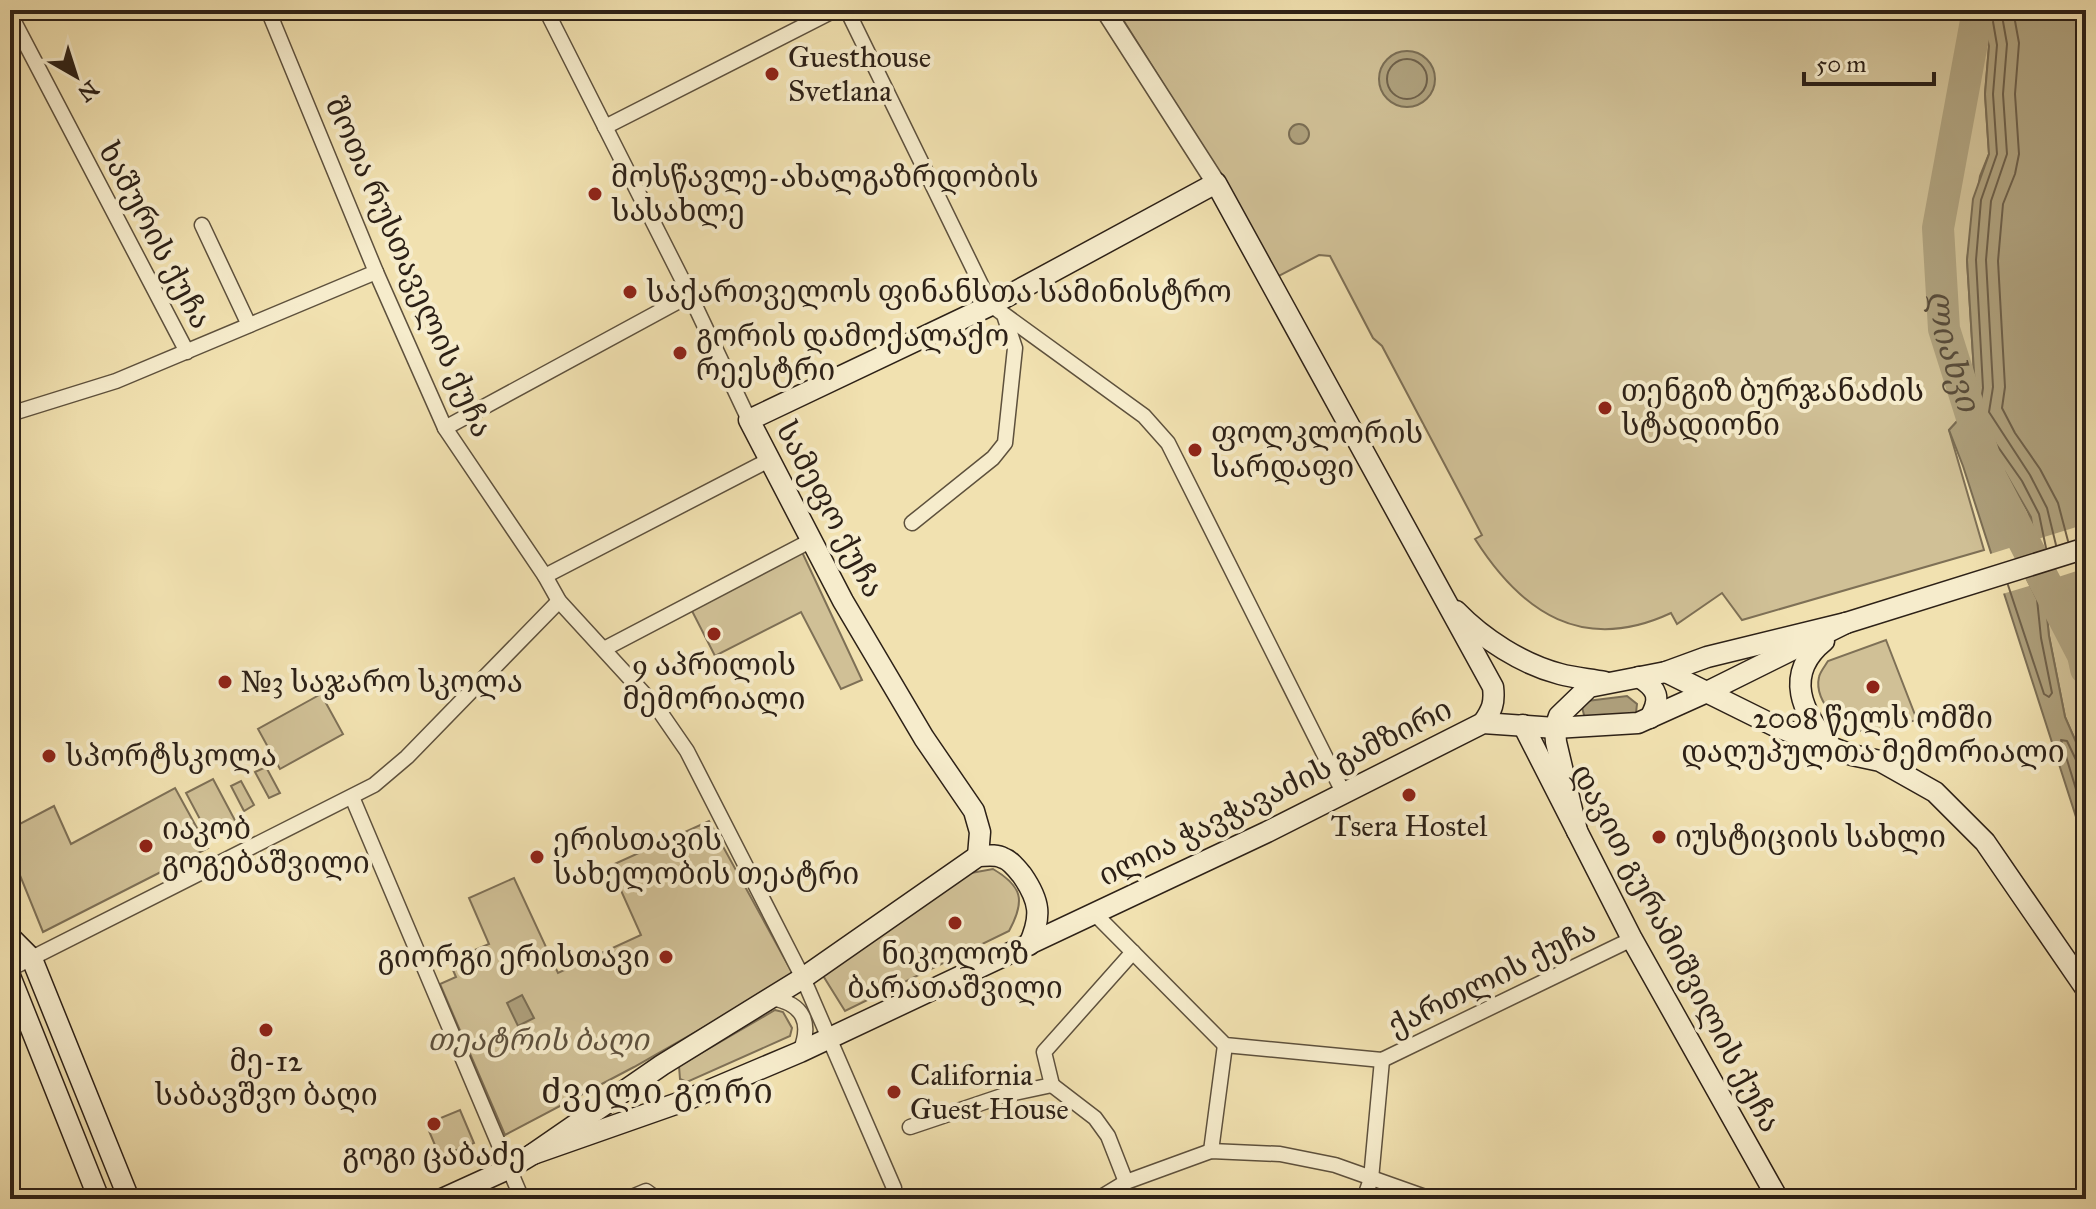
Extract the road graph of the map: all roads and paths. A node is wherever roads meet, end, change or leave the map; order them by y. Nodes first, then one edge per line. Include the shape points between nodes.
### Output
1 (268, 10) edge
2 (546, 10) edge
3 (835, 10) edge
4 (847, 10) edge
5 (1105, 10) edge
6 (10, 14) edge
7 (605, 127) junction
8 (1216, 183) junction
9 (202, 225) dead end
10 (376, 272) junction
11 (690, 295) junction
12 (998, 311) junction
13 (249, 325) junction
14 (187, 352) junction
15 (10, 414) edge
16 (749, 420) junction
17 (445, 428) junction
18 (769, 460) junction
19 (912, 523) dead end
20 (812, 540) junction
21 (2086, 548) edge
22 (545, 576) junction
23 (1442, 597) junction
24 (559, 601) junction
25 (1846, 623) junction
26 (606, 652) junction
27 (1666, 672) junction
28 (1639, 677) junction
29 (1605, 682) junction
30 (1707, 692) junction
31 (1575, 701) junction
32 (1650, 718) junction
33 (1483, 723) junction
34 (1523, 725) junction
35 (1595, 727) junction
36 (1555, 728) junction
37 (1832, 748) junction
38 (1344, 794) junction
39 (352, 797) junction
40 (1577, 831) junction
41 (978, 856) junction
42 (1095, 914) junction
43 (10, 937) edge
44 (1632, 939) junction
45 (1029, 945) junction
46 (1133, 952) junction
47 (32, 959) junction
48 (10, 969) edge
49 (10, 976) edge
50 (803, 978) junction
51 (2086, 989) edge
52 (772, 998) junction
53 (830, 1038) junction
54 (1225, 1045) junction
55 (800, 1052) junction
56 (1382, 1060) junction
57 (1052, 1085) junction
58 (910, 1127) dead end
59 (1211, 1151) junction
60 (533, 1154) junction
61 (508, 1169) junction
62 (89, 1175) junction
63 (1371, 1179) junction
64 (1126, 1182) junction
65 (89, 1199) edge
66 (99, 1199) edge
67 (129, 1199) edge
68 (442, 1199) edge
69 (522, 1199) edge
70 (627, 1199) edge
71 (657, 1199) edge
72 (895, 1199) edge
73 (1098, 1199) edge
74 (1364, 1199) edge
75 (1431, 1199) edge
76 (1778, 1199) edge

1 - 10 street, შოთა რუსთაველის ქუჩა
2 - 7 street, სამეფო ქუჩა
3 - 7 street
4 - 12 street
5 - 8 street
6 - 14 street, ხაშურის ქუჩა
7 - 11 street, სამეფო ქუჩა
8 - 12 main road
8 - 23 main road
9 - 13 street
10 - 13 street
10 - 17 street, შოთა რუსთაველის ქუჩა
11 - 16 street, სამეფო ქუჩა
11 - 17 street
12 - 16 main road
12 - 19 street via 1015,348 1005,443
12 - 38 street via 1144,416 1168,443
13 - 14 street
14 - 15 street
16 - 18 main road, სამეფო ქუჩა
17 - 22 street, შოთა რუსთაველის ქუჩა
18 - 20 main road, სამეფო ქუჩა
18 - 22 street
20 - 26 street
20 - 41 main road, სამეფო ქუჩა via 924,738 974,811 980,832
21 - 25 main road, ილია ჭავჭავაძის გამზირი
22 - 24 street, შოთა რუსთაველის ქუჩა
23 - 29 main road via 1464,620 1513,654 1561,675
23 - 33 main road via 1493,687 1495,700
24 - 26 street, შოთა რუსთაველის ქუჩა
24 - 39 street via 407,757
25 - 27 main road, ილია ჭავჭავაძის გამზირი
25 - 30 main road, ილია ჭავჭავაძის გამზირი
25 - 37 main road via 1805,660 1800,677 1800,693 1814,727
26 - 50 street, შოთა რუსთაველის ქუჩა via 658,709 687,751
27 - 28 main road, ილია ჭავჭავაძის გამზირი
27 - 30 main road
28 - 29 main road, ილია ჭავჭავაძის გამზირი
28 - 32 main road via 1656,693 1657,706
29 - 31 main road, ილია ჭავჭავაძის გამზირი via 1589,687
30 - 32 main road, ილია ჭავჭავაძის გამზირი
30 - 37 main road
31 - 35 main road via 1577,715
31 - 36 main road, ილია ჭავჭავაძის გამზირი
32 - 35 main road, ილია ჭავჭავაძის გამზირი
33 - 34 main road, ილია ჭავჭავაძის გამზირი
33 - 38 main road, ილია ჭავჭავაძის გამზირი
34 - 36 main road, ილია ჭავჭავაძის გამზირი
34 - 40 main road, დავით გურამიშვილის ქუჩა
35 - 36 main road, ილია ჭავჭავაძის გამზირი
36 - 40 main road
37 - 51 main road via 1880,761 1935,792 1965,819
38 - 42 main road, ილია ჭავჭავაძის გამზირი
39 - 47 street
39 - 61 street
40 - 44 main road, დავით გურამიშვილის ქუჩა
41 - 45 main road via 1003,858 1029,886 1038,903 1038,918
41 - 50 main road, ილია ჭავჭავაძის გამზირი
42 - 45 main road, ილია ჭავჭავაძის გამზირი
42 - 46 street
43 - 47 main road
44 - 56 street, ქართლის ქუჩა
44 - 76 main road, დავით გურამიშვილის ქუჩა
45 - 53 main road, ილია ჭავჭავაძის გამზირი
46 - 54 street
46 - 57 street via 1044,1052
47 - 48 street
47 - 67 main road
49 - 62 main road
50 - 52 main road, ილია ჭავჭავაძის გამზირი
50 - 53 street, შოთა რუსთაველის ქუჩა
52 - 55 street via 787,1001 806,1023
52 - 60 main road, ილია ჭავჭავაძის გამზირი via 662,1065
53 - 55 main road, ილია ჭავჭავაძის გამზირი
53 - 72 street, შოთა რუსთაველის ქუჩა
54 - 56 street, ქართლის ქუჩა
54 - 59 street
55 - 60 main road, ილია ჭავჭავაძის გამზირი via 684,1101
56 - 63 street
57 - 58 street
57 - 64 street via 1095,1118
59 - 63 street via 1280,1154
59 - 64 street
60 - 61 main road, ილია ჭავჭავაძის გამზირი
61 - 68 main road, ილია ჭავჭავაძის გამზირი
61 - 69 street
62 - 65 street
62 - 66 main road
63 - 74 street
63 - 75 street
64 - 73 street
70 - 71 street via 646,1191

